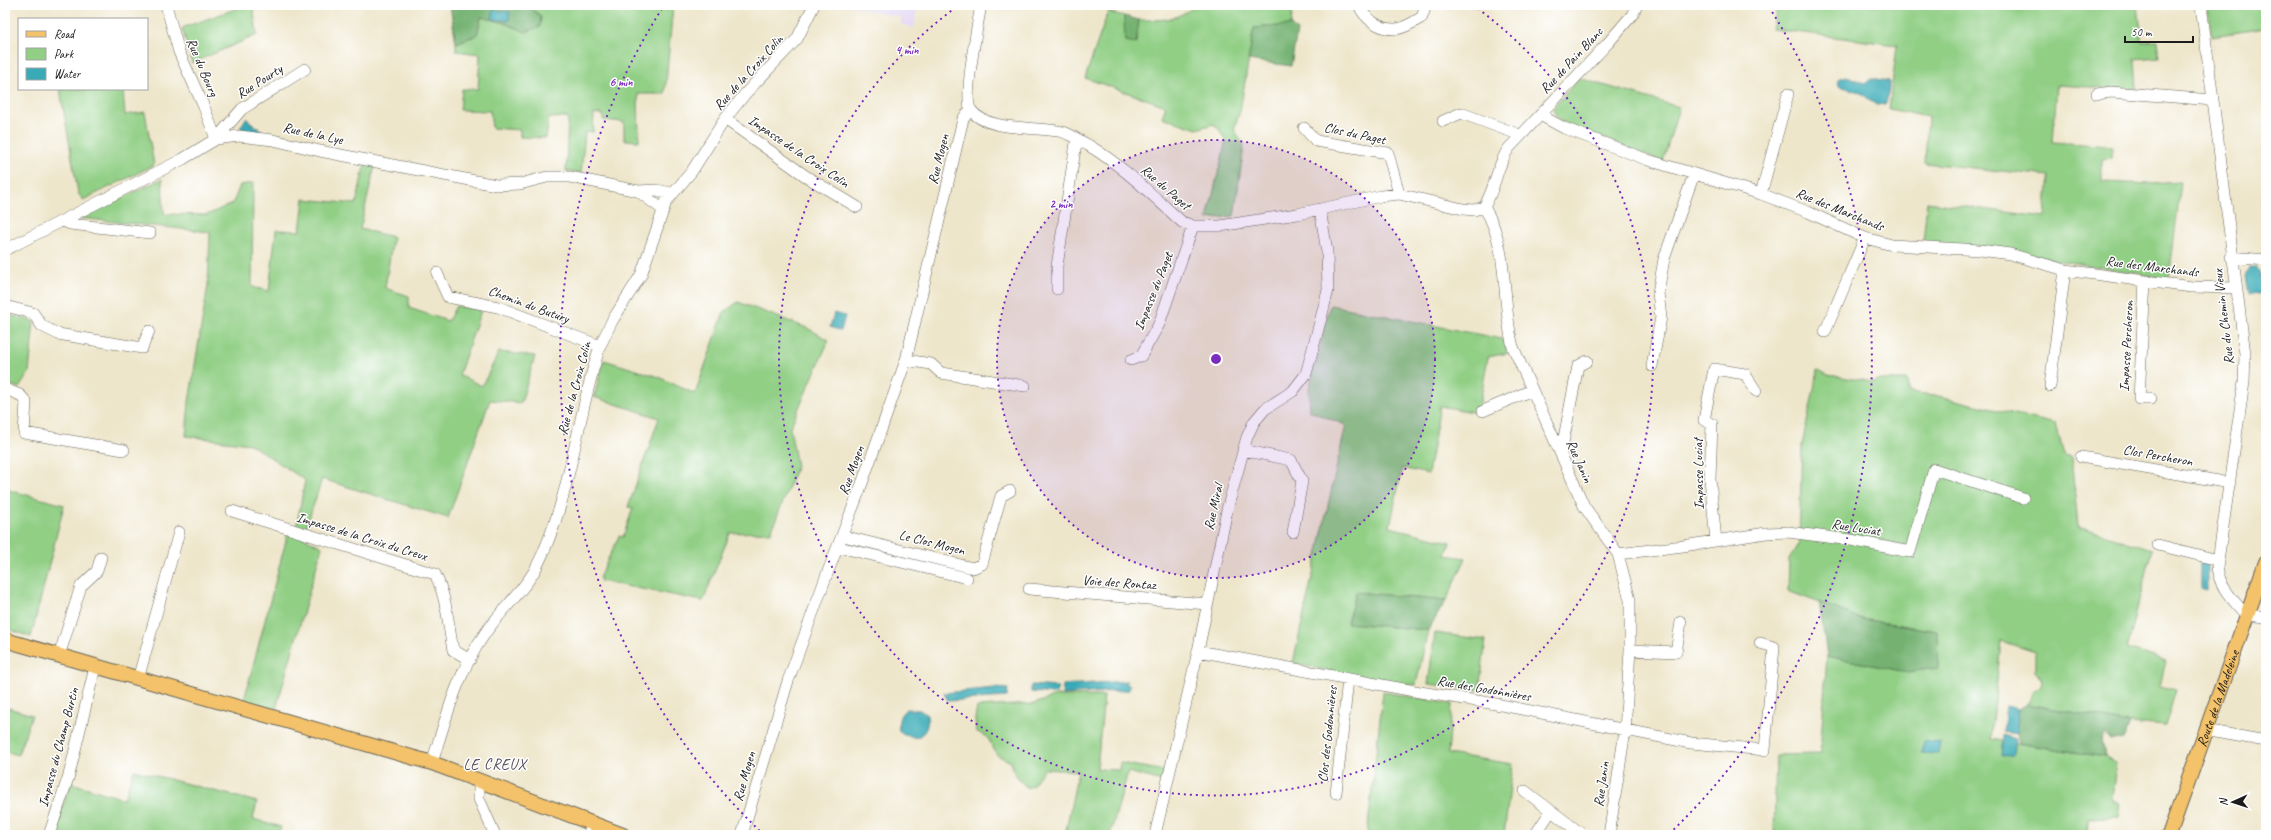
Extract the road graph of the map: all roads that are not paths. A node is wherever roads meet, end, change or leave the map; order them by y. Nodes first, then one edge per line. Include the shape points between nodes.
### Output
1 (166, 5) edge
2 (814, 5) edge
3 (981, 5) edge
4 (1359, 5) edge
5 (1426, 5) edge
6 (1637, 5) edge
7 (2201, 5) edge
8 (305, 69) dead end
9 (1788, 94) dead end
10 (2097, 94) dead end
11 (2213, 100) junction
12 (970, 110) junction
13 (1540, 115) junction
14 (725, 119) junction
15 (1443, 121) dead end
16 (1304, 128) dead end
17 (1520, 135) junction
18 (216, 139) junction
19 (1079, 140) junction
20 (1694, 174) junction
21 (638, 192) junction
22 (671, 193) junction
23 (1399, 194) junction
24 (1761, 194) junction
25 (857, 207) dead end
26 (1484, 207) junction
27 (662, 209) junction
28 (1320, 209) junction
29 (63, 221) junction
30 (1193, 226) junction
31 (150, 233) dead end
32 (1865, 238) junction
33 (5, 250) edge
34 (2231, 257) junction
35 (2266, 260) edge
36 (2065, 270) junction
37 (437, 273) dead end
38 (2145, 281) junction
39 (2236, 288) junction
40 (1058, 289) dead end
41 (5, 306) edge
42 (149, 331) dead end
43 (1825, 332) dead end
44 (600, 346) junction
45 (906, 360) junction
46 (1131, 360) dead end
47 (1587, 361) dead end
48 (1652, 366) dead end
49 (1025, 386) dead end
50 (2050, 386) dead end
51 (5, 389) edge
52 (1532, 390) junction
53 (1756, 391) dead end
54 (2151, 399) dead end
55 (1483, 411) dead end
56 (124, 450) dead end
57 (1243, 450) junction
58 (1561, 453) junction
59 (2081, 457) dead end
60 (2230, 483) junction
61 (1010, 491) dead end
62 (2023, 498) dead end
63 (232, 511) dead end
64 (179, 532) dead end
65 (1293, 532) dead end
66 (843, 536) junction
67 (1716, 541) junction
68 (2158, 545) dead end
69 (839, 547) junction
70 (1618, 554) junction
71 (101, 557) dead end
72 (2218, 560) junction
73 (2266, 562) edge
74 (966, 578) dead end
75 (1029, 589) dead end
76 (1207, 604) junction
77 (2246, 615) junction
78 (2266, 617) edge
79 (1681, 622) dead end
80 (5, 640) edge
81 (1760, 643) dead end
82 (1630, 650) junction
83 (1198, 651) junction
84 (59, 656) junction
85 (470, 660) junction
86 (95, 667) junction
87 (138, 679) junction
88 (1348, 679) junction
89 (2205, 730) junction
90 (1624, 731) junction
91 (2266, 741) edge
92 (432, 763) junction
93 (479, 781) junction
94 (1525, 791) dead end
95 (1336, 792) dead end
96 (1551, 811) junction
97 (590, 829) edge
98 (49, 835) edge
99 (496, 835) edge
100 (623, 835) edge
101 (742, 835) edge
102 (1155, 835) edge
103 (1534, 835) edge
104 (1583, 835) edge
105 (1609, 835) edge
106 (2169, 835) edge

1 - 18 street, Rue du Bourg via 179,52
2 - 14 street, Rue de la Croix Colin via 797,40 745,94
3 - 12 street via 968,94
4 - 5 street via 1362,13 1374,24 1395,29 1422,17
6 - 13 street, Rue de Pain Blanc via 1632,15 1608,43
7 - 11 street, Rue du Chemin Vieux
8 - 18 street, Rue Pourty via 242,109
9 - 24 street
10 - 11 street via 2111,92
11 - 34 street, Rue du Chemin Vieux
12 - 19 street, Rue du Paget via 979,118 1000,125 1064,133
12 - 45 street, Rue Mogen via 963,119
13 - 17 street
13 - 20 street, Rue des Marchands via 1571,131
14 - 22 street, Rue de la Croix Colin via 692,171
14 - 25 street, Impasse de la Croix Colin via 807,177
15 - 17 street via 1461,114
16 - 23 street, Clos du Paget via 1316,141 1388,153
17 - 26 street via 1498,166
18 - 21 street, Rue de la Lye via 239,136 273,140 496,185 520,184 547,177 570,177
18 - 29 street, Rue de la Lye via 183,159
19 - 30 street, Rue du Paget via 1106,156 1182,222
19 - 40 street via 1076,143 1057,266
20 - 24 street, Rue des Marchands
20 - 48 street via 1664,258 1658,293 1661,317
21 - 22 street, Rue de la Lye via 657,190
21 - 27 street, Rue de la Lye
22 - 27 street, Rue de la Croix Colin
23 - 26 street, Rue du Paget via 1463,209 1474,210
23 - 28 street, Rue du Paget
24 - 32 street, Rue des Marchands
26 - 52 street, Rue Janin via 1494,224 1500,251 1508,326 1513,347
27 - 44 street, Rue de la Croix Colin via 641,275 612,321
28 - 30 street, Rue du Paget via 1220,226
28 - 57 street, Rue Miral via 1327,252 1328,290 1306,374 1293,391 1265,409 1254,422
29 - 31 street via 70,224
29 - 33 street, Rue de la Lye
30 - 46 street, Impasse du Paget via 1159,324 1141,356
32 - 36 street, Rue des Marchands via 1892,245 2010,254
32 - 43 street
34 - 35 street
34 - 39 street, Rue du Chemin Vieux
36 - 38 street, Rue des Marchands
36 - 50 street
37 - 44 street, Chemin du Butury via 448,296 498,307
38 - 39 street, Rue des Marchands via 2192,287
38 - 54 street, Impasse Percheron via 2138,399
39 - 60 street, Rue du Chemin Vieux via 2245,354 2244,382
41 - 42 street via 33,313 42,326 66,335 142,348
44 - 85 street, Rue de la Croix Colin via 550,535 534,571 486,632
45 - 49 street via 931,364 941,373
45 - 66 street, Rue Mogen
47 - 58 street via 1578,366
51 - 56 street via 20,395 26,402 24,433
52 - 55 street
52 - 58 street, Rue Janin
53 - 67 street, Impasse Luciat via 1745,374 1714,369 1704,420 1712,424 1710,479
57 - 65 street via 1291,460 1302,481
57 - 76 street, Rue Miral
58 - 70 street, Rue Janin via 1584,506
59 - 60 street, Clos Percheron
60 - 72 street, Rue du Chemin Vieux
61 - 66 street, Le Clos Mogen via 1001,496 982,564 973,568
62 - 67 street, Rue Luciat via 1934,469 1910,552 1851,540 1788,532
63 - 85 street, Impasse de la Croix du Creux via 435,574 442,587 453,650
64 - 87 street
66 - 69 street, Rue Mogen
67 - 70 street, Rue Luciat
68 - 72 street
69 - 74 street
69 - 101 street, Rue Mogen via 788,681
70 - 82 street, Rue Janin via 1630,600
71 - 84 street via 98,571 81,586
72 - 77 street, Rue du Chemin Vieux via 2219,580
73 - 77 main road, Route de la Madeleine
75 - 76 street, Voie des Rontaz
76 - 83 street, Rue Miral
77 - 78 street
77 - 89 main road, Route de la Madeleine
79 - 82 street via 1676,652
80 - 84 main road
81 - 90 street, Rue des Godonnières via 1774,647 1765,750 1711,747
82 - 90 street, Rue Janin
83 - 88 street, Rue des Godonnières
83 - 102 street, Rue Miral
84 - 86 main road
85 - 92 street, Rue de la Croix Colin via 446,714
86 - 87 main road
86 - 98 street, Impasse du Champ Burtin via 69,776
87 - 92 main road
88 - 90 street, Rue des Godonnières via 1496,704
88 - 95 street, Clos des Godonnières
89 - 91 street
89 - 106 main road, Route de la Madeleine
90 - 105 street, Rue Janin
92 - 93 main road
93 - 97 main road
93 - 99 street via 479,799
94 - 96 street
96 - 103 street
96 - 104 street
97 - 100 main road

